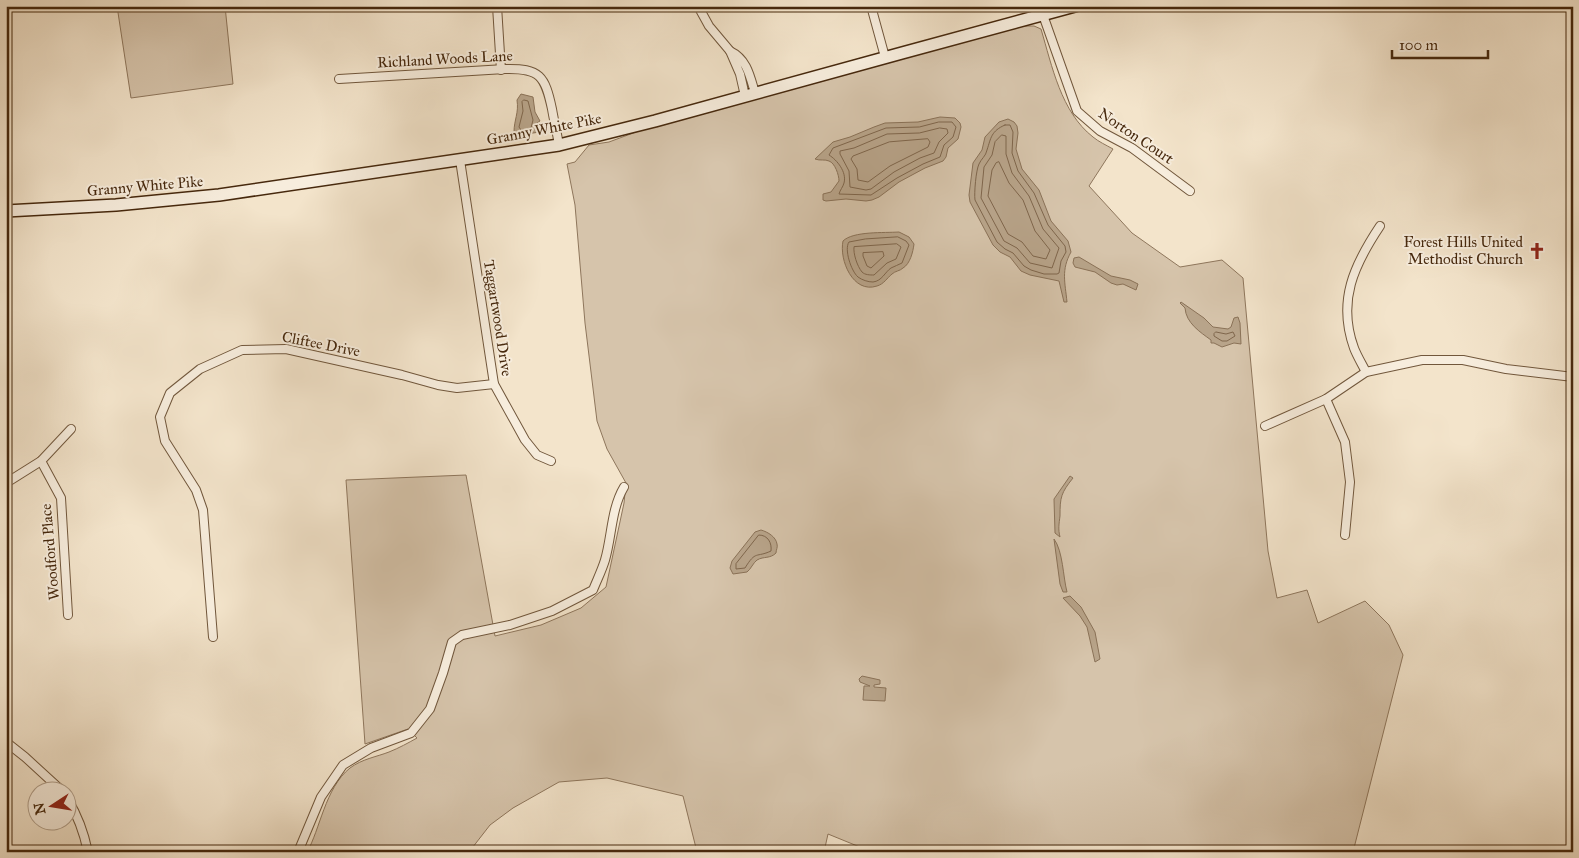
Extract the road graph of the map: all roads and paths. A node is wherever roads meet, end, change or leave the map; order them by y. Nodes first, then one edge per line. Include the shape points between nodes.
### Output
1 (497, 6) edge
2 (698, 6) edge
3 (871, 6) edge
4 (1075, 6) edge
5 (1043, 15) junction
6 (886, 57) junction
7 (501, 70) junction
8 (339, 79) dead end
9 (750, 94) junction
10 (559, 145) junction
11 (460, 160) junction
12 (1190, 191) dead end
13 (6, 211) edge
14 (1380, 226) dead end
15 (1366, 372) junction
16 (1573, 377) edge
17 (494, 384) junction
18 (1326, 398) junction
19 (1265, 426) dead end
20 (71, 429) dead end
21 (41, 461) junction
22 (551, 461) dead end
23 (6, 483) edge
24 (624, 487) dead end
25 (1345, 535) dead end
26 (68, 615) dead end
27 (213, 637) dead end
28 (6, 742) edge
29 (50, 780) edge
30 (78, 818) edge
31 (88, 852) edge
32 (298, 852) edge

1 - 7 street
2 - 9 street via 709,26 730,51
3 - 6 street
4 - 5 main road, Granny White Pike
5 - 6 main road, Granny White Pike
5 - 12 street, Norton Court via 1077,111 1100,131 1132,148
6 - 9 main road, Granny White Pike
7 - 8 street, Richland Woods Lane
7 - 10 street, Richland Woods Lane via 526,70 542,79 548,92
9 - 10 main road, Granny White Pike via 655,122
10 - 11 main road, Granny White Pike
11 - 13 main road, Granny White Pike via 220,195
11 - 17 street, Taggartwood Drive
14 - 15 street via 1351,279 1347,316 1354,347
15 - 16 street via 1422,360 1463,360
15 - 18 street
17 - 22 street, Taggartwood Drive via 525,440 537,455
17 - 27 street, Cliftee Drive via 457,388 286,349 242,350 200,369 170,393 160,417 165,441 196,490 203,510
18 - 19 street
18 - 25 street via 1345,442 1350,482
20 - 21 street
21 - 23 street
21 - 26 street, Woodford Place via 61,498
24 - 32 street via 618,500 605,560 593,590 552,611 510,625 462,634 452,642 430,709 411,733 371,748 343,765 321,797
28 - 29 street
30 - 31 street

